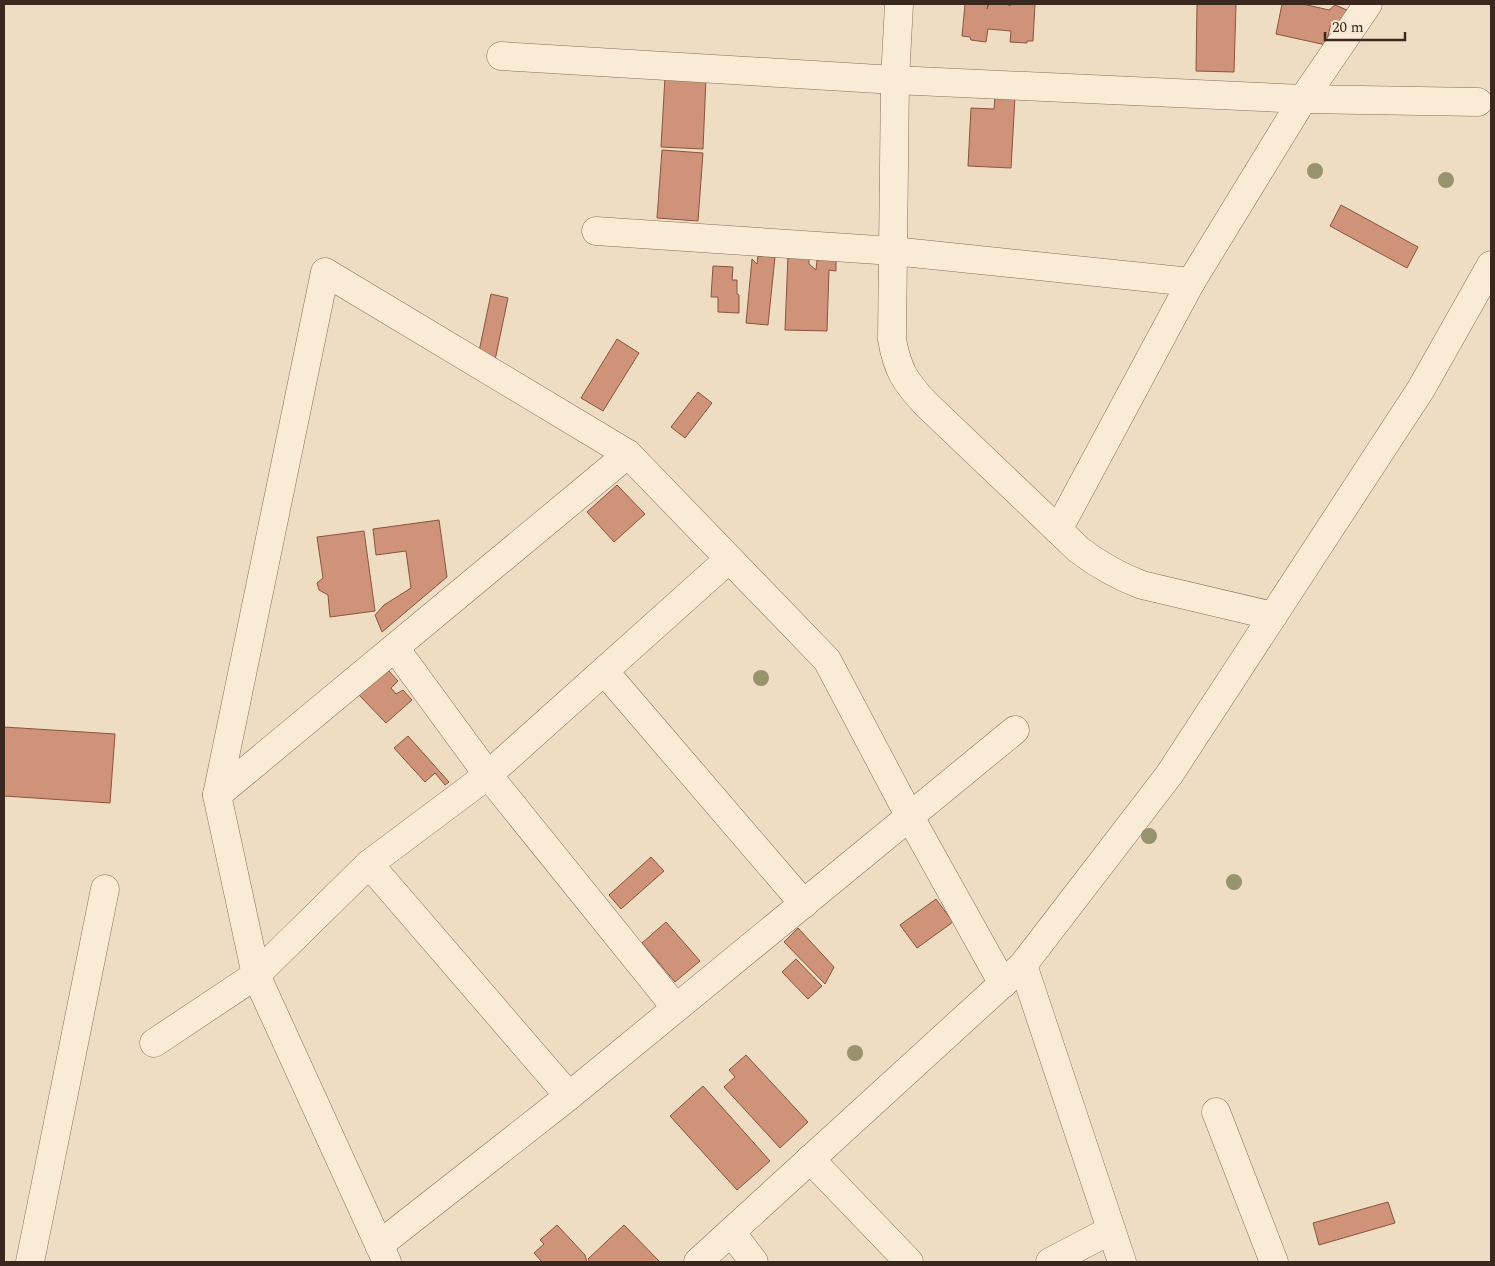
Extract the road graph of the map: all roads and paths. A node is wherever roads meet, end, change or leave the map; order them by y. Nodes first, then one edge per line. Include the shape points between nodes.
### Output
1 (899, 4) edge
2 (1368, 4) edge
3 (502, 56) dead end
4 (895, 80) junction
5 (1302, 99) junction
6 (1478, 102) dead end
7 (596, 231) dead end
8 (893, 251) junction
9 (1491, 264) edge
10 (1191, 282) junction
11 (628, 454) junction
12 (1058, 530) junction
13 (728, 559) junction
14 (1273, 616) junction
15 (395, 648) junction
16 (604, 671) junction
17 (1016, 730) dead end
18 (488, 775) junction
19 (218, 795) junction
20 (910, 817) junction
21 (369, 864) junction
22 (105, 888) dead end
23 (804, 904) junction
24 (1023, 965) junction
25 (256, 975) junction
26 (1003, 984) junction
27 (676, 1008) junction
28 (154, 1043) dead end
29 (569, 1096) junction
30 (1216, 1112) dead end
31 (810, 1159) junction
32 (1111, 1230) junction
33 (731, 1232) junction
34 (383, 1254) edge
35 (30, 1262) edge
36 (698, 1262) edge
37 (754, 1262) edge
38 (909, 1262) edge
39 (1050, 1262) edge
40 (1122, 1262) edge
41 (1274, 1262) edge

1 - 4 street
2 - 5 street
3 - 4 street
4 - 5 street
4 - 8 street
5 - 6 street
5 - 10 street
7 - 8 street
8 - 10 street
8 - 12 street via 892,339 902,375 926,404
9 - 14 street via 1421,389
10 - 12 street
11 - 13 street
11 - 15 street
11 - 19 street via 325,272
12 - 14 street via 1079,550 1124,578
13 - 16 street
13 - 20 street via 827,660
14 - 24 street via 1168,775
15 - 18 street
15 - 19 street
16 - 18 street
16 - 23 street
17 - 20 street
18 - 21 street
18 - 27 street
19 - 25 street
20 - 23 street
20 - 26 street
21 - 25 street
21 - 29 street
22 - 35 street
23 - 27 street
24 - 26 street
24 - 32 street
25 - 28 street
25 - 34 street
26 - 31 street
27 - 29 street
29 - 34 street
30 - 41 street
31 - 33 street
31 - 38 street
32 - 39 street
32 - 40 street
33 - 36 street
33 - 37 street

